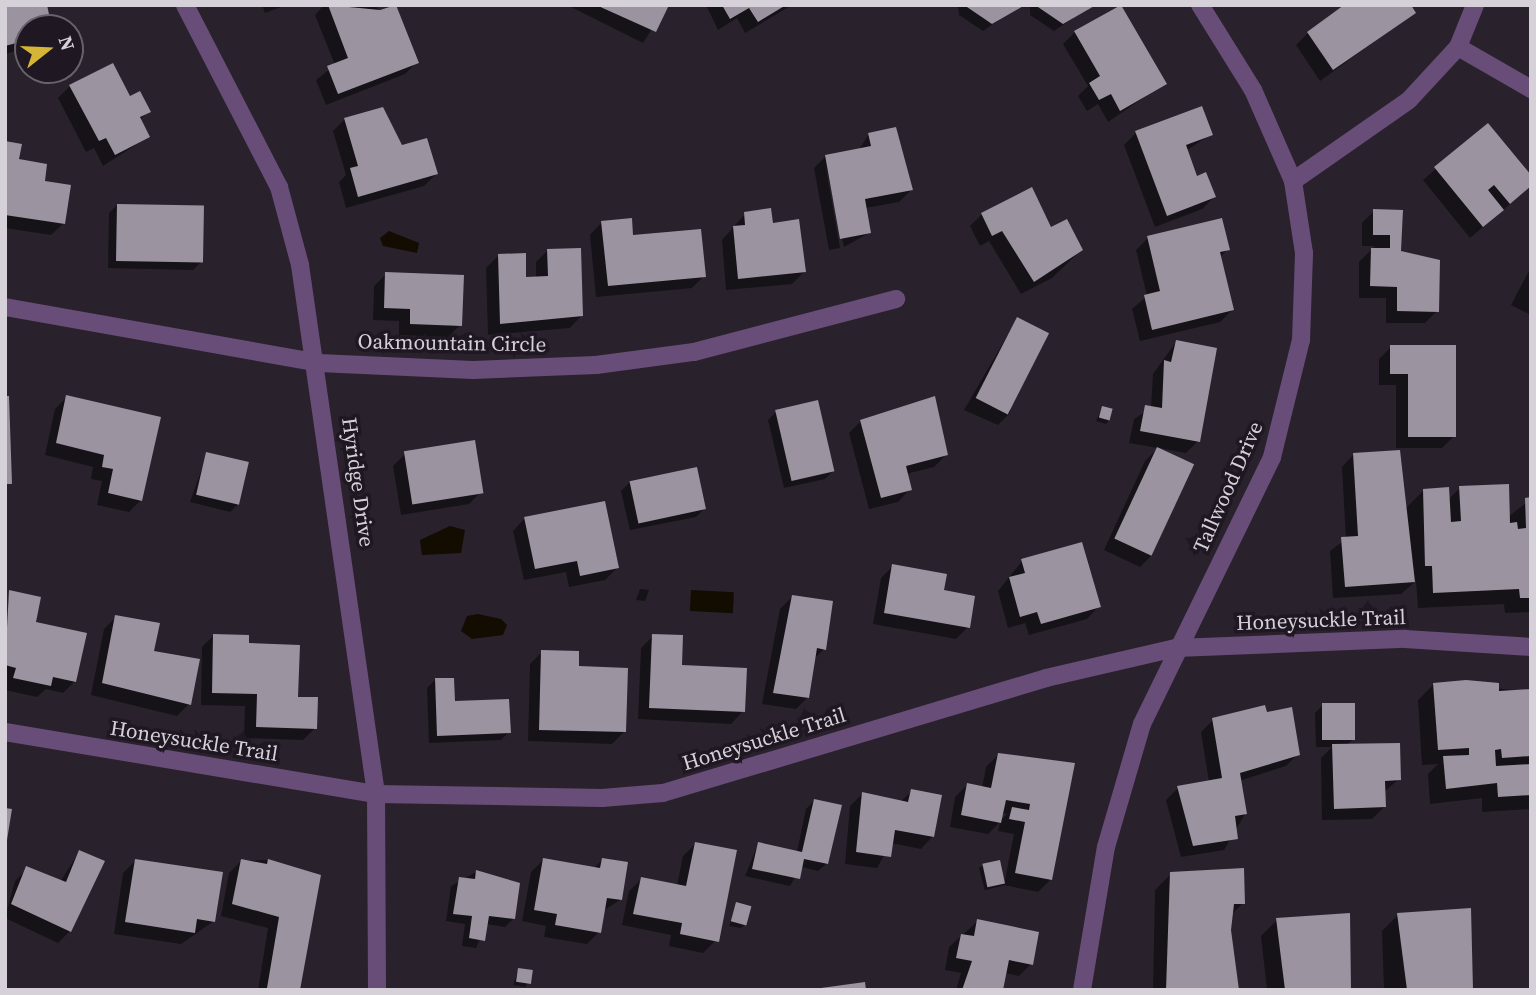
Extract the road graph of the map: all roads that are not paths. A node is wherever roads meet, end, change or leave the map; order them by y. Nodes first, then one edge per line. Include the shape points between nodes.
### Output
1 (185, 5) edge
2 (1200, 5) edge
3 (1475, 5) edge
4 (1458, 47) junction
5 (1531, 89) edge
6 (1293, 181) junction
7 (895, 299) dead end
8 (5, 307) edge
9 (319, 363) junction
10 (1531, 647) edge
11 (1176, 648) junction
12 (5, 732) edge
13 (376, 794) junction
14 (377, 990) edge
15 (1082, 990) edge

1 - 9 street, Hyridge Drive via 279,187
2 - 6 street, Tallwood Drive via 1253,90
3 - 4 street
4 - 5 street
4 - 6 street via 1409,100
6 - 11 street, Tallwood Drive via 1304,253 1301,340 1290,399 1272,457
7 - 9 street, Oakmountain Circle via 694,352 596,365 473,370
8 - 9 street, Oakmountain Circle
9 - 13 street, Hyridge Drive
10 - 11 street, Honeysuckle Trail via 1405,639
11 - 13 street, Honeysuckle Trail via 1046,678 663,793 499,801
11 - 15 street, Tallwood Drive via 1142,724 1106,847
12 - 13 street, Honeysuckle Trail
13 - 14 street, Hyridge Drive

